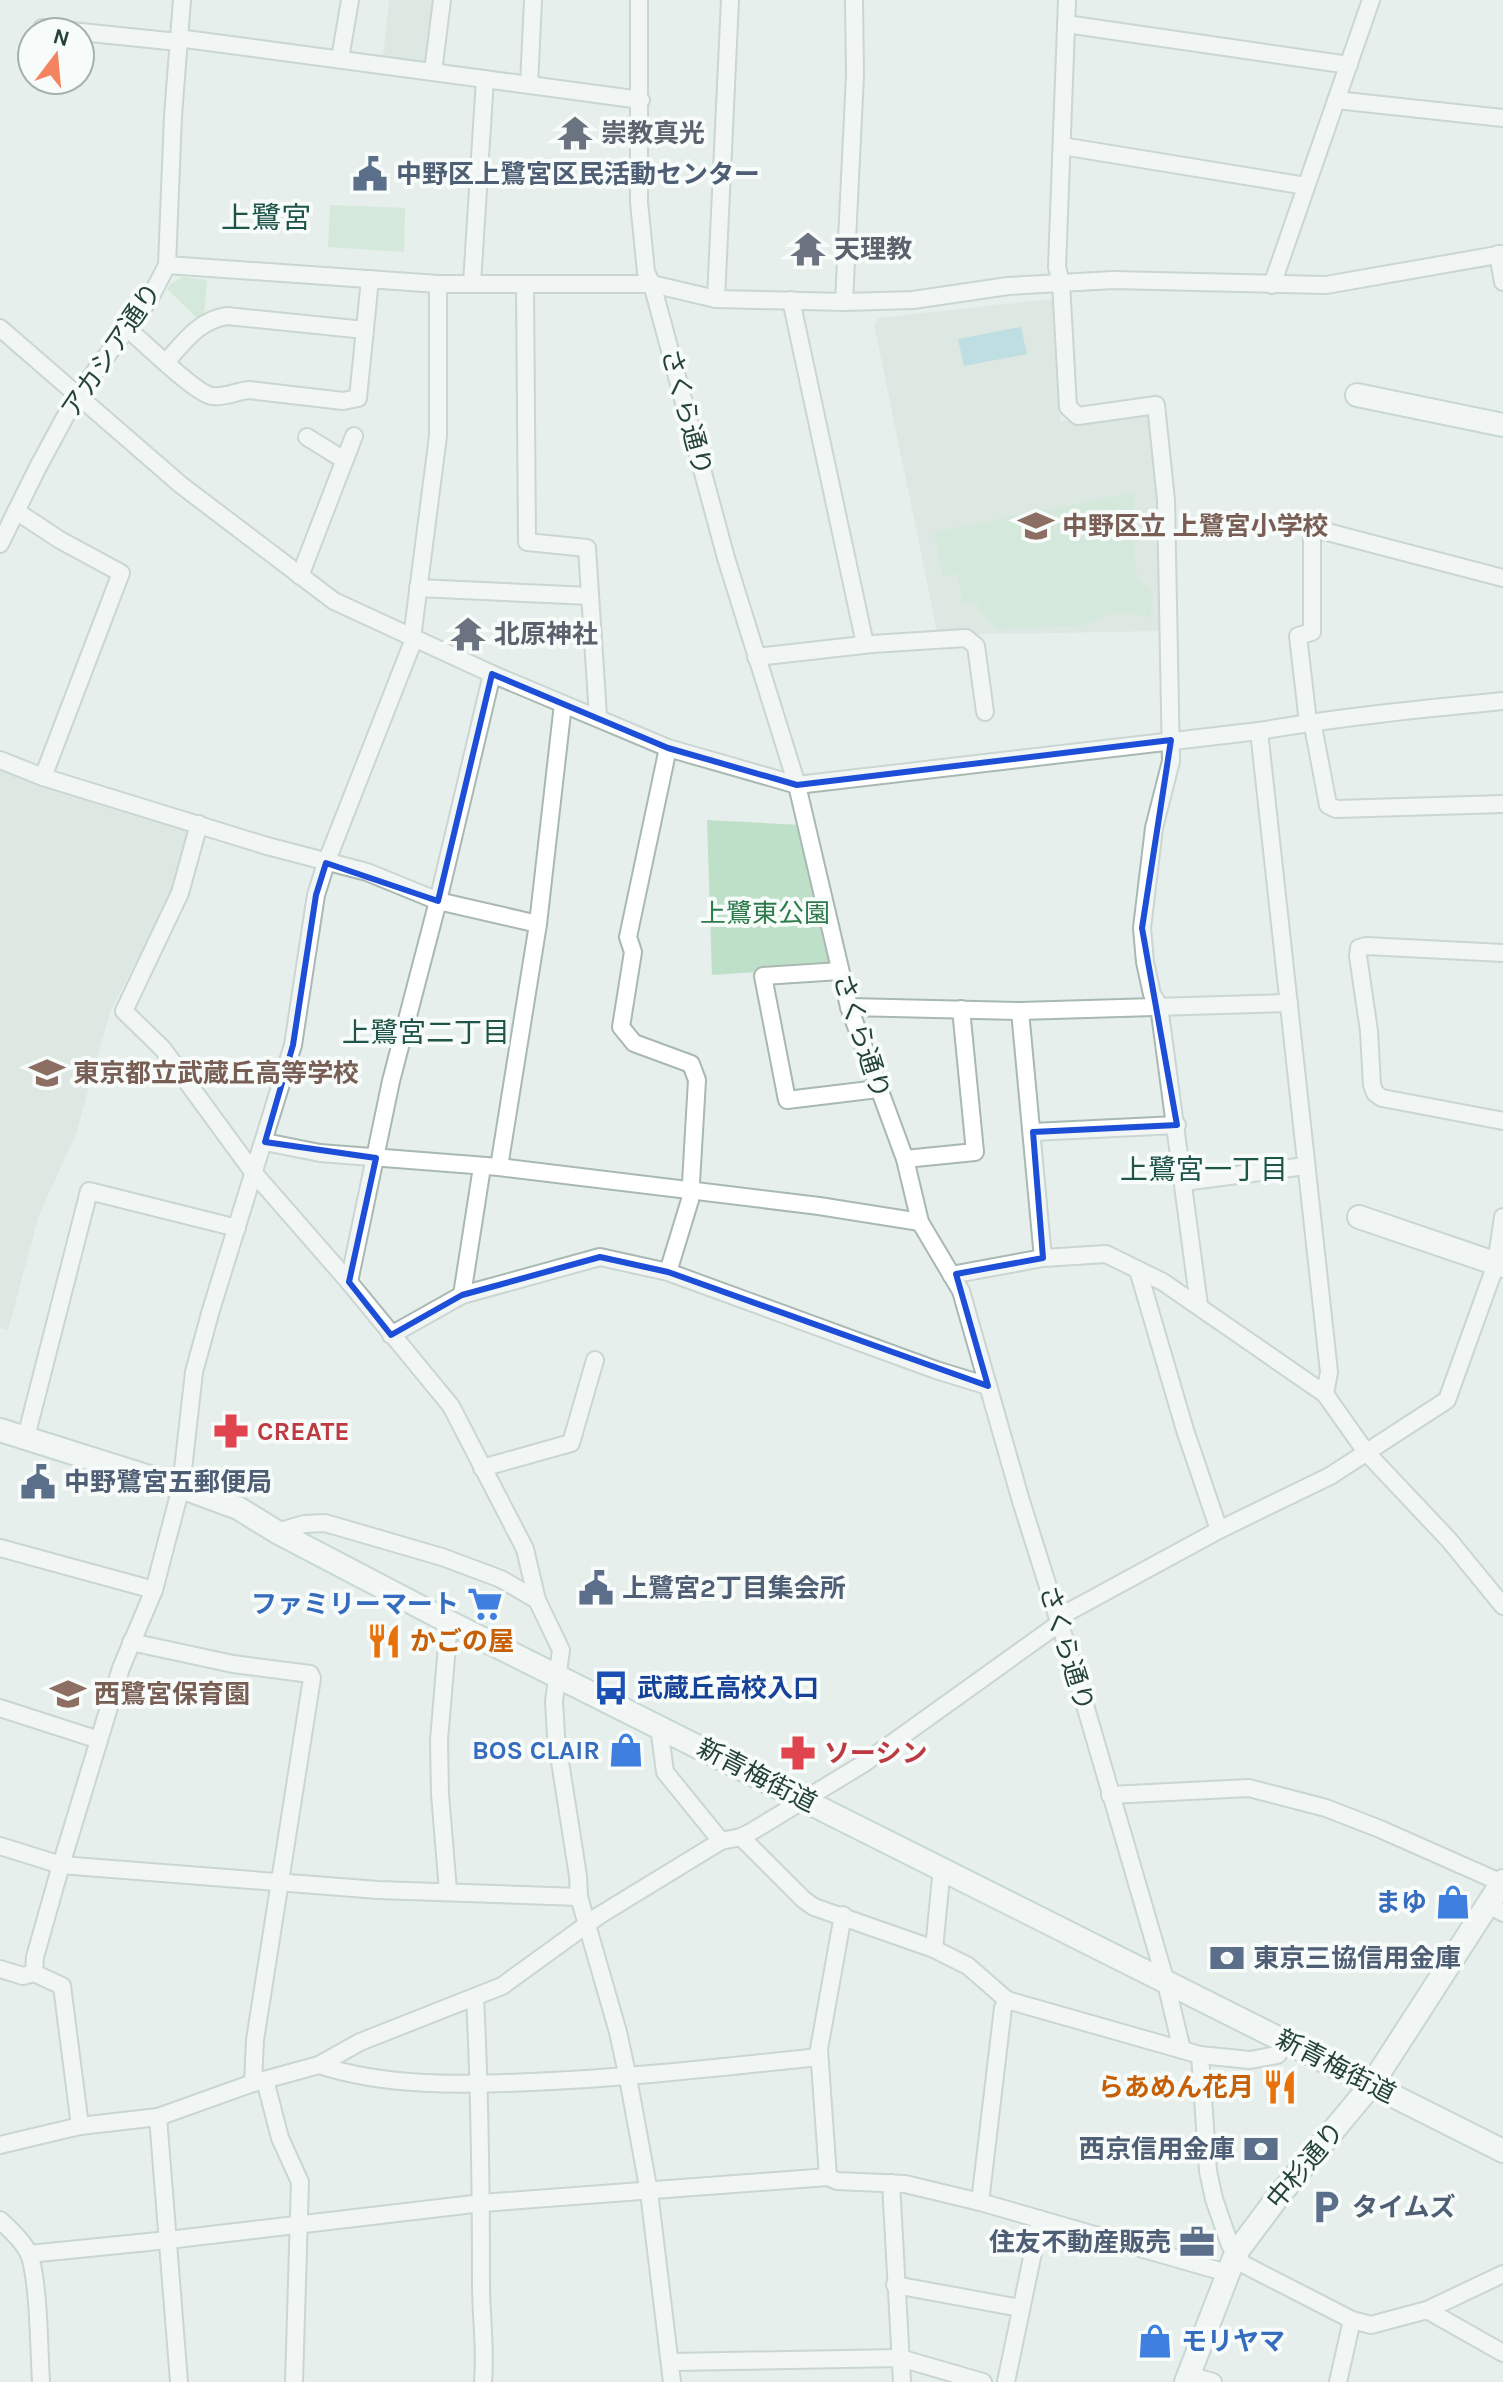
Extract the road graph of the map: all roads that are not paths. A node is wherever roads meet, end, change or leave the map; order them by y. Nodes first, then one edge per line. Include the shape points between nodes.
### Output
1 (182, 0) edge
2 (350, 0) edge
3 (442, 0) edge
4 (533, 0) edge
5 (639, 0) edge
6 (730, 0) edge
7 (854, 0) edge
8 (1067, 0) edge
9 (1371, 0) edge
10 (1066, 24) junction
11 (96, 33) edge
12 (178, 40) junction
13 (340, 59) junction
14 (1349, 65) junction
15 (433, 72) junction
16 (485, 79) junction
17 (529, 85) junction
18 (641, 100) junction
19 (1336, 100) junction
20 (1503, 118) edge
21 (1062, 146) junction
22 (1306, 186) junction
23 (1501, 254) edge
24 (167, 265) junction
25 (370, 279) junction
26 (1503, 282) edge
27 (472, 283) junction
28 (1061, 283) junction
29 (438, 284) junction
30 (525, 284) junction
31 (652, 284) junction
32 (1272, 285) junction
33 (716, 299) junction
34 (791, 300) junction
35 (844, 302) junction
36 (0, 328) edge
37 (127, 328) junction
38 (365, 330) junction
39 (166, 362) junction
40 (77, 395) junction
41 (1357, 395) dead end
42 (1503, 423) edge
43 (354, 436) dead end
44 (307, 437) dead end
45 (344, 460) junction
46 (16, 511) junction
47 (0, 544) edge
48 (300, 576) junction
49 (1503, 578) edge
50 (418, 588) junction
51 (590, 596) junction
52 (413, 639) junction
53 (865, 644) junction
54 (756, 657) junction
55 (492, 674) junction
56 (1503, 701) edge
57 (563, 704) junction
58 (985, 712) dead end
59 (598, 716) junction
60 (1310, 722) junction
61 (1259, 731) junction
62 (1171, 740) junction
63 (668, 748) junction
64 (0, 760) edge
65 (43, 777) junction
66 (797, 785) junction
67 (1503, 804) edge
68 (199, 824) junction
69 (326, 863) junction
70 (438, 901) junction
71 (538, 924) junction
72 (1503, 953) edge
73 (840, 971) junction
74 (1289, 1003) junction
75 (1159, 1006) junction
76 (849, 1007) junction
77 (961, 1009) junction
78 (1020, 1011) junction
79 (878, 1089) junction
80 (1503, 1121) edge
81 (1177, 1125) junction
82 (1033, 1132) junction
83 (265, 1142) junction
84 (376, 1158) junction
85 (905, 1159) junction
86 (1305, 1166) junction
87 (490, 1167) junction
88 (253, 1172) junction
89 (1184, 1182) junction
90 (690, 1190) junction
91 (1359, 1217) dead end
92 (1503, 1217) edge
93 (920, 1222) junction
94 (237, 1228) junction
95 (1043, 1258) junction
96 (1499, 1265) edge
97 (1138, 1270) junction
98 (668, 1272) junction
99 (951, 1275) junction
100 (349, 1282) junction
101 (462, 1295) junction
102 (1199, 1305) junction
103 (391, 1335) junction
104 (595, 1360) dead end
105 (988, 1386) junction
106 (1325, 1394) junction
107 (0, 1430) edge
108 (26, 1437) junction
109 (1366, 1452) junction
110 (482, 1468) junction
111 (181, 1487) junction
112 (1219, 1530) junction
113 (277, 1532) junction
114 (0, 1549) edge
115 (154, 1590) junction
116 (537, 1600) junction
117 (1503, 1606) edge
118 (1060, 1620) junction
119 (449, 1622) junction
120 (131, 1642) junction
121 (557, 1675) junction
122 (0, 1708) edge
123 (659, 1727) junction
124 (99, 1740) junction
125 (1110, 1795) junction
126 (804, 1798) junction
127 (741, 1837) junction
128 (721, 1841) junction
129 (0, 1846) edge
130 (61, 1865) junction
131 (942, 1867) junction
132 (1502, 1882) edge
133 (281, 1884) junction
134 (448, 1891) junction
135 (579, 1897) junction
136 (843, 1915) junction
137 (587, 1926) junction
138 (934, 1949) junction
139 (0, 1969) edge
140 (34, 1973) junction
141 (1165, 1979) junction
142 (475, 1998) junction
143 (1007, 2000) junction
144 (1288, 2043) junction
145 (1182, 2050) junction
146 (1200, 2055) junction
147 (819, 2057) junction
148 (319, 2065) junction
149 (628, 2078) junction
150 (259, 2082) junction
151 (480, 2084) junction
152 (1372, 2084) junction
153 (158, 2117) junction
154 (80, 2126) junction
155 (0, 2145) edge
156 (1503, 2151) edge
157 (828, 2177) junction
158 (891, 2183) junction
159 (649, 2192) junction
160 (980, 2202) junction
161 (482, 2203) junction
162 (1040, 2219) junction
163 (2, 2224) edge
164 (298, 2225) junction
165 (168, 2240) junction
166 (29, 2254) junction
167 (1231, 2263) junction
168 (1503, 2274) edge
169 (895, 2285) junction
170 (1020, 2308) junction
171 (1427, 2310) junction
172 (1352, 2320) junction
173 (1503, 2353) edge
174 (900, 2358) junction
175 (671, 2362) junction
176 (1188, 2379) edge
177 (41, 2382) edge
178 (179, 2382) edge
179 (294, 2382) edge
180 (483, 2382) edge
181 (672, 2382) edge
182 (902, 2382) edge
183 (983, 2382) edge
184 (1006, 2382) edge
185 (1213, 2382) edge
186 (1338, 2382) edge

1 - 12 street, アカシア通り
2 - 13 street
3 - 15 street
4 - 17 street
5 - 18 street, さくら通り
6 - 33 street
7 - 35 street
8 - 10 street
9 - 14 street
10 - 14 street
10 - 21 street
11 - 12 street
12 - 13 street
12 - 24 street, アカシア通り
13 - 15 street
14 - 19 street
15 - 16 street
16 - 17 street
16 - 27 street
17 - 18 street
18 - 31 street, さくら通り via 639,202 646,272
19 - 20 street
19 - 22 street
21 - 22 street
21 - 28 street via 1057,267
22 - 32 street
23 - 26 street
23 - 32 street via 1326,285
24 - 25 street
24 - 37 street, アカシア通り
25 - 29 street
25 - 38 street
27 - 29 street
27 - 30 street
28 - 32 street
28 - 35 street via 913,300
28 - 62 street via 1072,413 1156,405 1166,500
29 - 50 street via 438,436
30 - 31 street
30 - 51 street via 527,542 587,548
31 - 33 street
31 - 54 street, さくら通り
33 - 34 street
34 - 35 street
34 - 53 street
36 - 40 street
37 - 39 street
37 - 40 street, アカシア通り
38 - 39 street via 227,316 207,321
38 - 39 street via 358,398 343,401 249,390 214,397 203,394
40 - 46 street, アカシア通り
40 - 48 street via 181,485
41 - 42 main road
43 - 45 street
44 - 45 street
45 - 48 street
46 - 47 street, アカシア通り
46 - 65 street via 121,573
48 - 52 street via 334,601
49 - 60 street via 1312,528 1312,632 1298,636
50 - 51 street
50 - 52 street
51 - 59 street
52 - 55 street
52 - 69 street
53 - 54 street
53 - 58 street via 966,638 976,646
54 - 66 street, さくら通り
55 - 57 street
55 - 70 street
56 - 60 street
57 - 59 street
57 - 71 street
59 - 63 street
60 - 61 street
60 - 67 street via 1328,805 1336,809
61 - 62 street
61 - 74 street
62 - 66 street
62 - 75 street via 1142,928
63 - 66 street
63 - 90 street via 628,937 633,952 621,1027 634,1043 691,1064 697,1080
64 - 65 street
65 - 68 street
66 - 73 street, さくら通り
68 - 69 street
68 - 88 street via 180,893 124,1011 163,1049
69 - 70 street via 367,872
69 - 83 street via 316,895 293,1045
70 - 71 street
70 - 84 street
71 - 87 street
72 - 80 street via 1366,946 1359,948 1358,956 1375,1093
73 - 76 street, さくら通り
73 - 79 street via 763,976 787,1100
74 - 75 street
74 - 86 street
75 - 78 street
75 - 81 street
76 - 77 street
76 - 79 street, さくら通り
77 - 78 street
77 - 85 street via 975,1152
78 - 82 street
79 - 85 street, さくら通り
81 - 82 street
81 - 89 street
82 - 95 street
83 - 84 street
83 - 88 street
84 - 87 street
84 - 100 street
85 - 93 street, さくら通り
86 - 89 street
86 - 106 street via 1329,1372
87 - 90 street
87 - 101 street
88 - 94 street
88 - 100 street
89 - 102 street
90 - 93 street
90 - 98 street
91 - 96 main road
92 - 96 street
93 - 99 street, さくら通り
94 - 108 street via 89,1191
94 - 111 street via 194,1372
95 - 97 street via 1106,1254
95 - 99 street
96 - 109 street via 1447,1400
97 - 102 street
97 - 112 street
98 - 101 street via 600,1257
98 - 105 street
99 - 105 street, さくら通り via 961,1291
100 - 103 street
101 - 103 street
102 - 106 street
103 - 110 street via 451,1406
104 - 110 street via 571,1443
105 - 118 street, さくら通り
106 - 109 street
107 - 108 main road, 新青梅街道
108 - 111 main road, 新青梅街道
109 - 112 street via 1330,1476
109 - 117 street
110 - 116 street via 525,1549
111 - 113 main road, 新青梅街道 via 238,1508
111 - 115 street
112 - 118 street
113 - 116 street via 325,1523 442,1557 501,1579
113 - 119 main road, 新青梅街道
114 - 115 street
115 - 120 street
116 - 121 street via 561,1650
118 - 125 street, さくら通り
118 - 126 street via 863,1764
119 - 121 main road, 新青梅街道
119 - 134 street via 439,1740
120 - 124 street
120 - 133 street via 310,1674
121 - 123 main road, 新青梅街道
121 - 135 street via 556,1736
122 - 124 street
123 - 126 main road, 新青梅街道
123 - 128 street via 665,1772
124 - 130 street
125 - 132 street via 1249,1788 1326,1808
125 - 141 street, さくら通り
126 - 127 street
126 - 131 main road, 新青梅街道
127 - 128 street
127 - 136 street via 804,1900
128 - 137 street
129 - 130 street
130 - 133 street
130 - 140 street
131 - 138 street
131 - 141 main road, 新青梅街道
132 - 152 main road, 中杉通り
133 - 134 street
133 - 150 street via 255,2040
134 - 135 street
135 - 137 street
136 - 138 street
136 - 147 street
137 - 142 street via 502,1986
137 - 149 street
138 - 143 street via 968,1966
139 - 140 street via 23,1976
140 - 154 street via 62,1986
141 - 144 main road, 新青梅街道
141 - 145 street, さくら通り
142 - 148 street via 360,2042
142 - 151 street
143 - 145 street
143 - 160 street
144 - 146 street via 1277,2055 1250,2060
144 - 152 main road, 新青梅街道
145 - 146 street
146 - 167 street via 1208,2171
147 - 149 street
147 - 157 street
148 - 150 street
148 - 151 street via 349,2075
149 - 151 street
149 - 159 street
150 - 153 street
150 - 164 street via 300,2182
151 - 161 street
152 - 156 main road, 新青梅街道
152 - 167 main road, 中杉通り via 1277,2198
153 - 154 street
153 - 165 street
154 - 155 street
157 - 158 street
157 - 159 street
158 - 160 street
158 - 169 street
159 - 161 street
159 - 175 street
160 - 162 street
161 - 164 street
161 - 180 street
162 - 167 street
162 - 170 street
163 - 166 street
164 - 165 street
164 - 179 street
165 - 166 street
165 - 178 street
166 - 177 street
167 - 172 street via 1243,2264
167 - 176 main road, 中杉通り
168 - 171 street
169 - 170 street
169 - 174 street
170 - 184 street
171 - 172 street via 1371,2325
171 - 173 street
172 - 186 street
174 - 175 street
174 - 182 street
174 - 183 street
175 - 181 street
176 - 185 street

